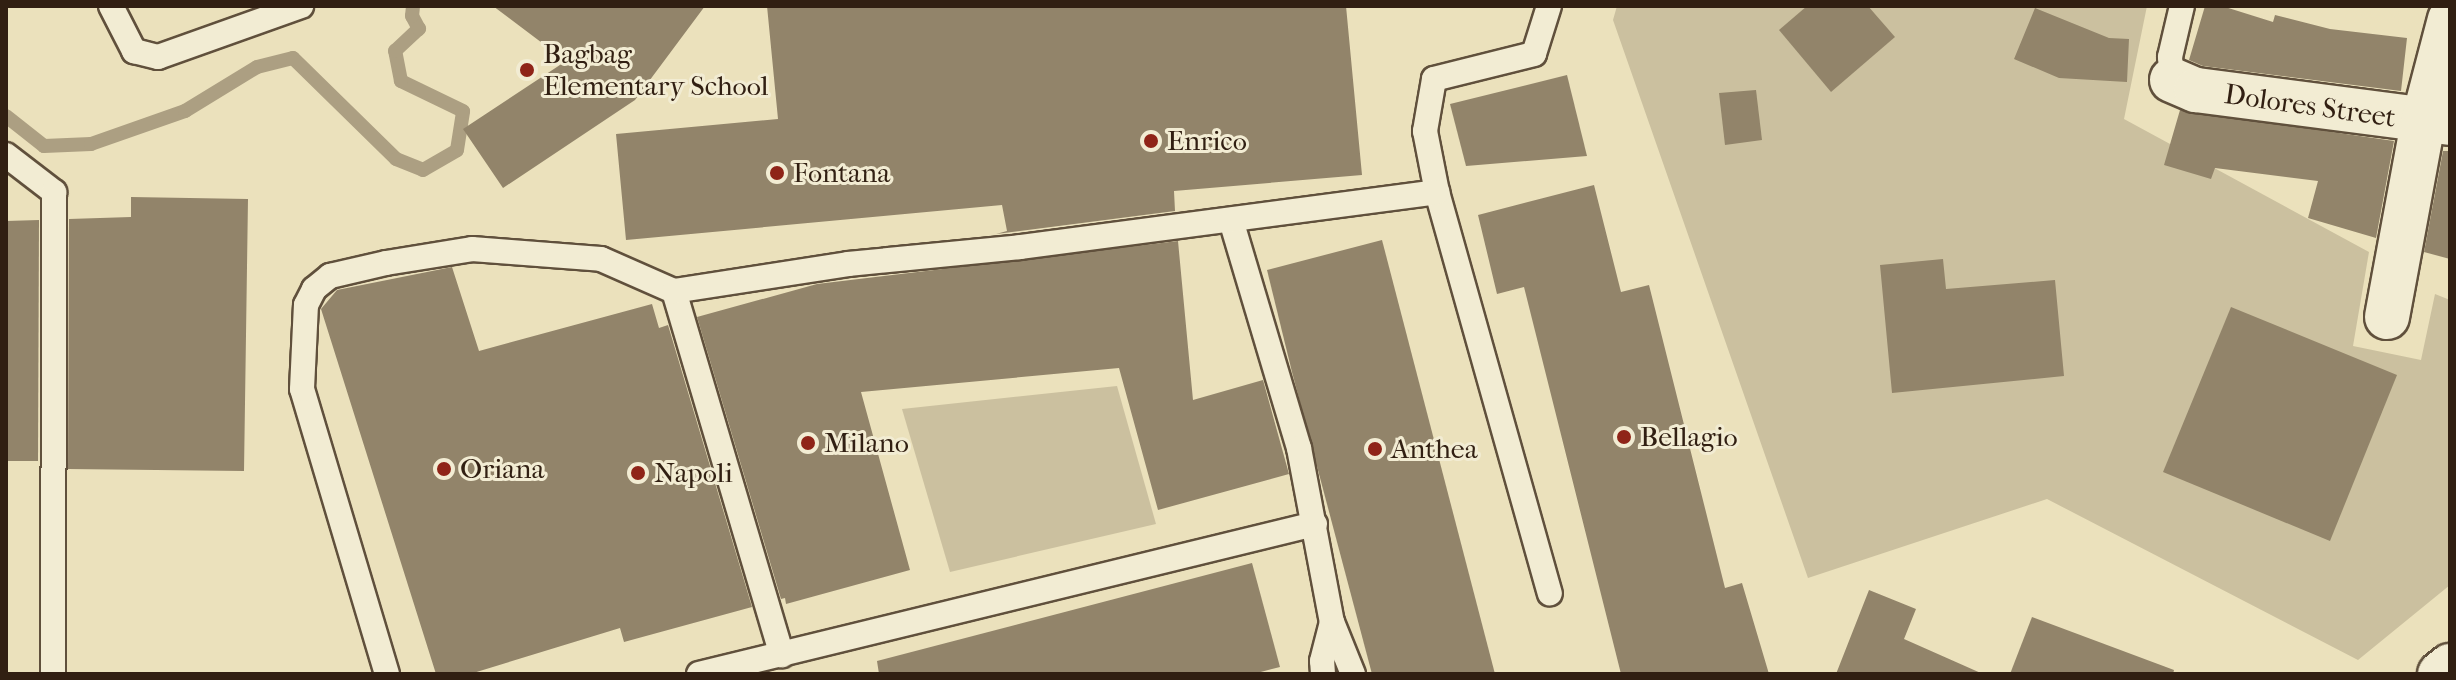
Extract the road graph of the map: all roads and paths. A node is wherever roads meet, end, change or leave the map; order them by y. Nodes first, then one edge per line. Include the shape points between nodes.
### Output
1 (111, 6) edge
2 (301, 6) edge
3 (1549, 6) edge
4 (2182, 6) edge
5 (2450, 19) edge
6 (2172, 80) joint
7 (2436, 123) edge
8 (6, 155) edge
9 (1437, 192) junction
10 (1231, 220) junction
11 (674, 291) junction
12 (2387, 317) dead end
13 (1315, 524) junction
14 (1550, 593) dead end
15 (1332, 622) junction
16 (782, 655) junction
17 (2450, 666) edge
18 (53, 674) edge
19 (387, 674) edge
20 (699, 674) edge
21 (1323, 674) edge
22 (1353, 674) edge
23 (2440, 674) edge

1 - 2 lane via 134,51 158,57
3 - 9 lane via 1534,54 1434,79 1425,131
4 - 6 lane via 2170,57
5 - 7 street
6 - 7 street, Dolores Street via 2196,90
7 - 12 street
8 - 18 lane via 54,192
9 - 10 lane
9 - 14 lane
10 - 11 lane via 848,264
10 - 13 lane via 1299,448
11 - 16 lane
11 - 19 lane via 601,259 472,249 330,276 314,289 306,305 302,389
13 - 15 lane
13 - 16 lane
15 - 21 lane
15 - 22 lane
16 - 20 lane
17 - 23 street

